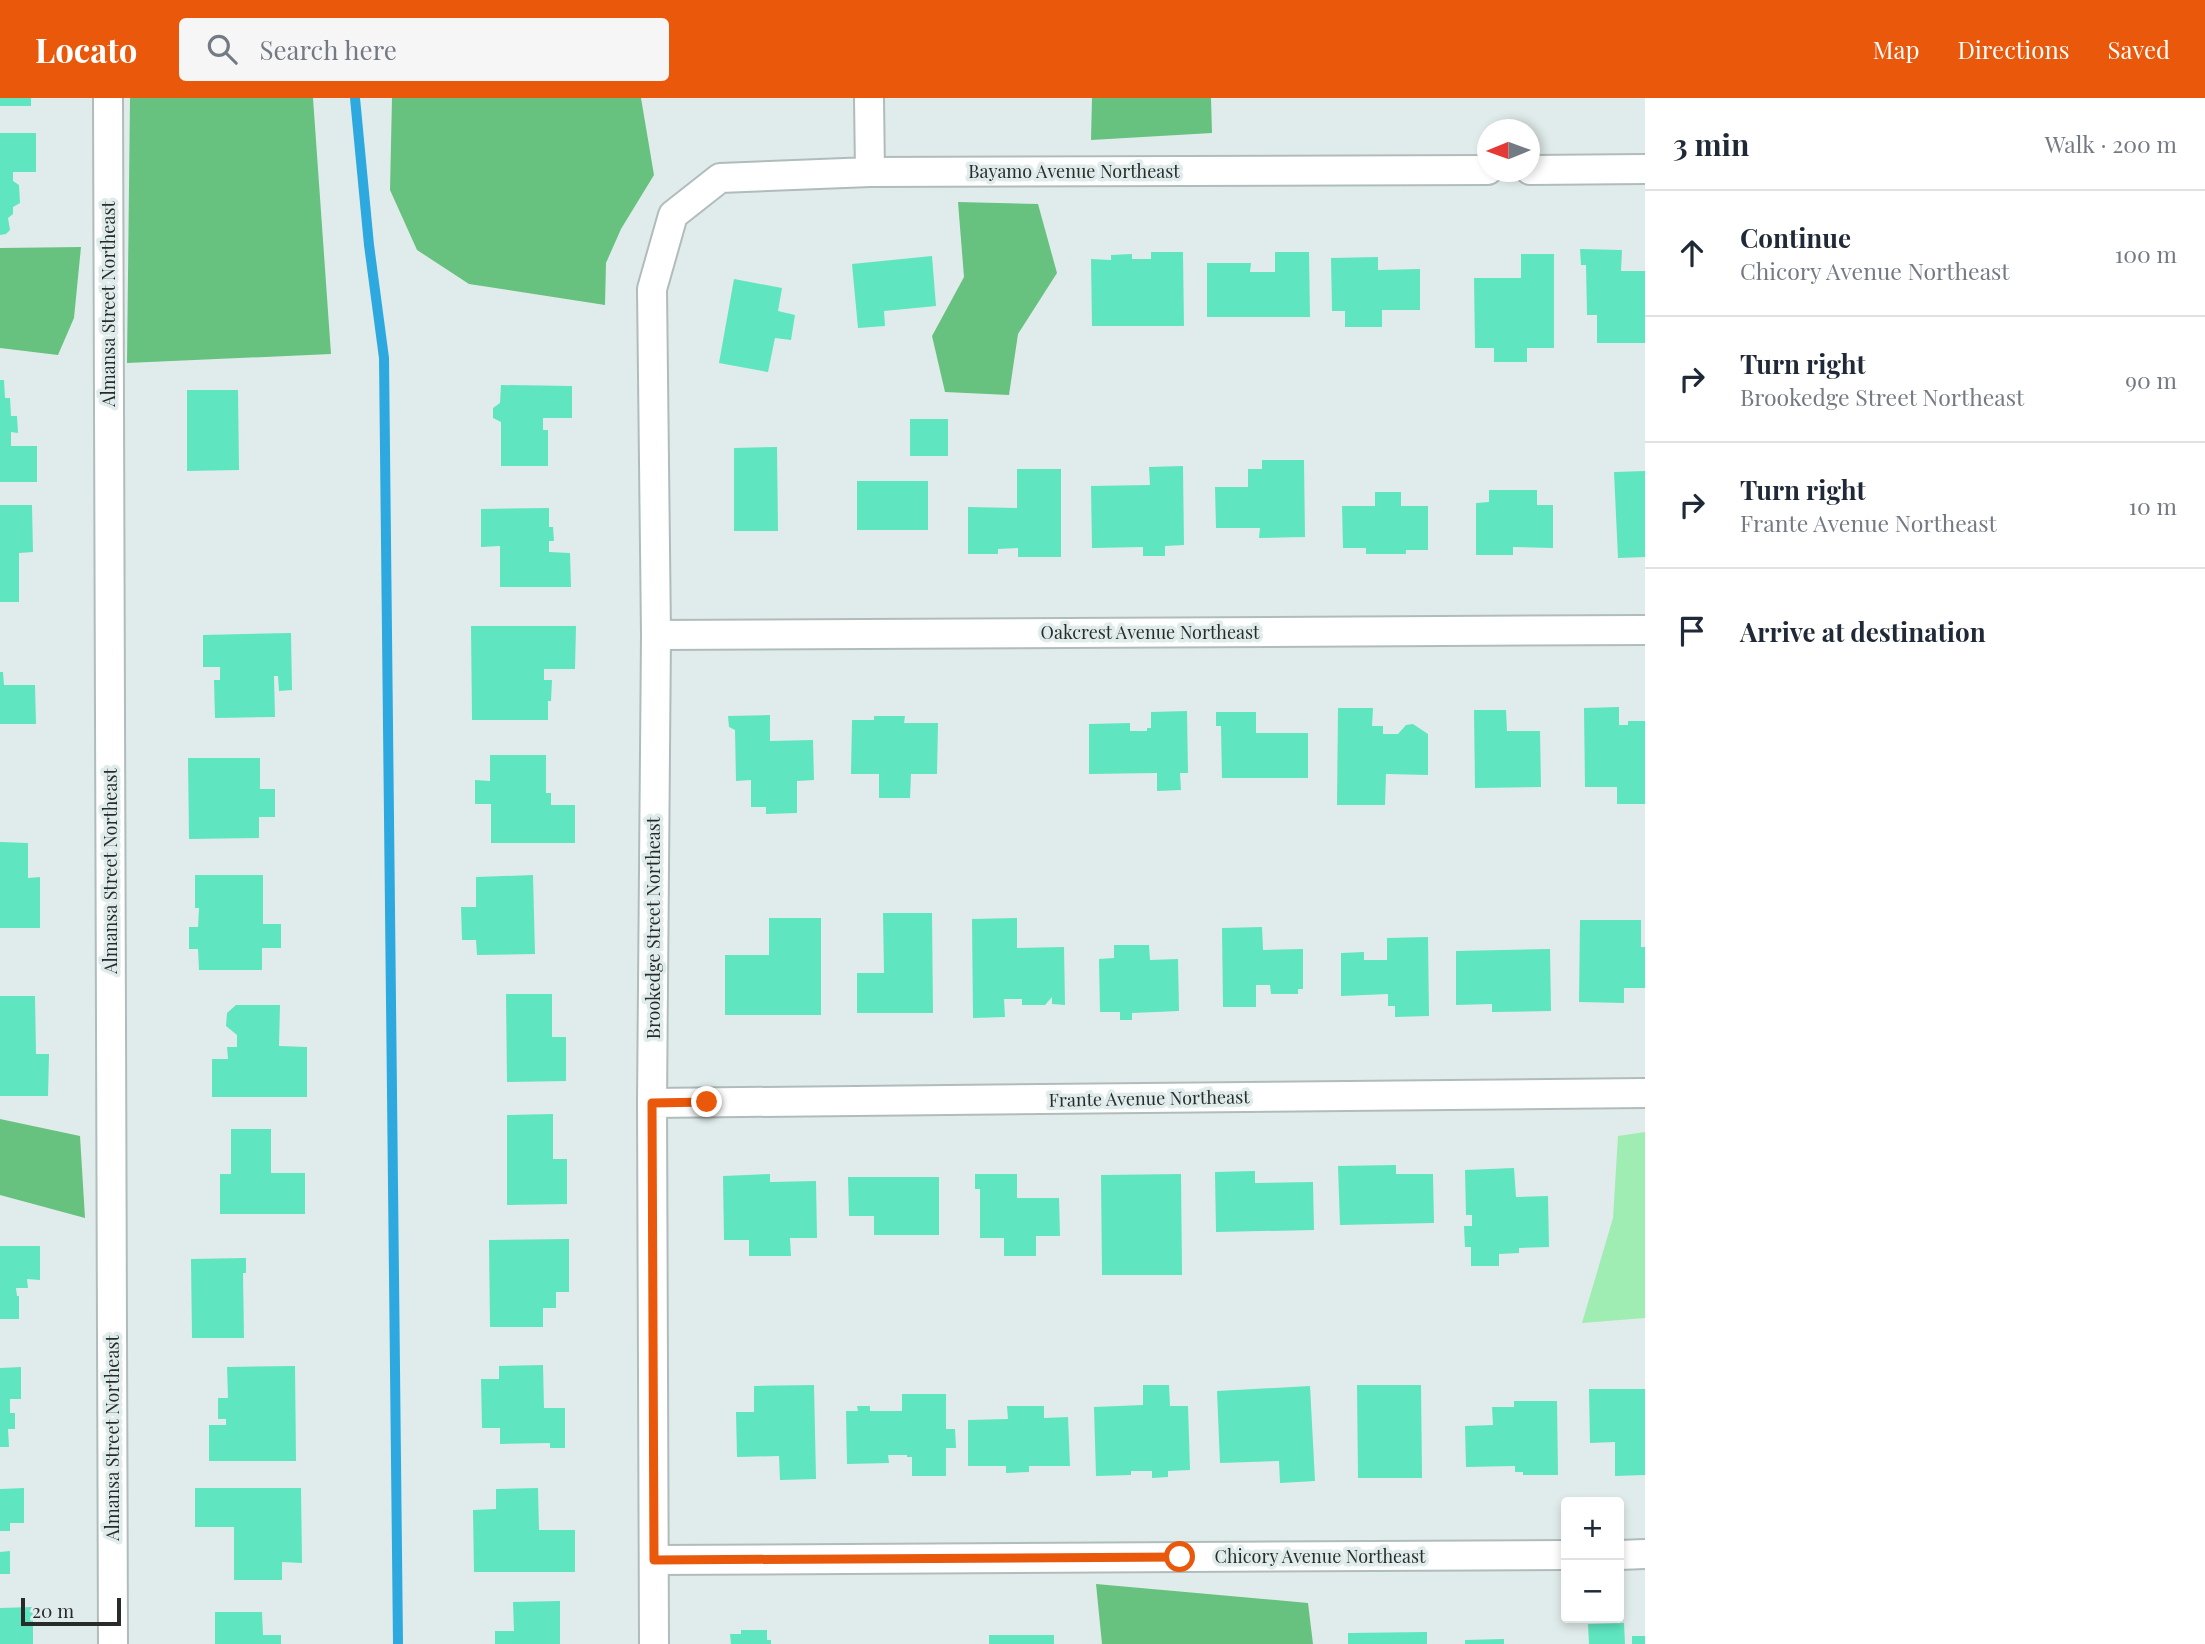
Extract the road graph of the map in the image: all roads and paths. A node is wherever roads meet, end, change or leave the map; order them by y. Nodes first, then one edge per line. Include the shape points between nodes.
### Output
1 (108, 98) edge
2 (869, 98) edge
3 (1645, 169) edge
4 (1477, 170) edge
5 (1540, 170) edge
6 (870, 172) junction
7 (673, 215) joint
8 (1645, 630) edge
9 (656, 635) junction
10 (1645, 1093) edge
11 (652, 1103) junction
12 (1561, 1555) edge
13 (1624, 1555) edge
14 (1645, 1555) edge
15 (654, 1560) junction
16 (113, 1644) edge
17 (654, 1644) edge

1 - 16 street, Almansa Street Northeast
2 - 6 street
3 - 5 street
4 - 6 street, Bayamo Avenue Northeast
6 - 7 street, Bayamo Avenue Northeast via 719,178
7 - 9 street, Brookedge Street Northeast via 652,289
8 - 9 street, Oakcrest Avenue Northeast
9 - 11 street, Brookedge Street Northeast
10 - 11 street, Frante Avenue Northeast
11 - 15 street, Brookedge Street Northeast
12 - 15 street, Chicory Avenue Northeast
13 - 14 street
15 - 17 street, Brookedge Street Northeast

